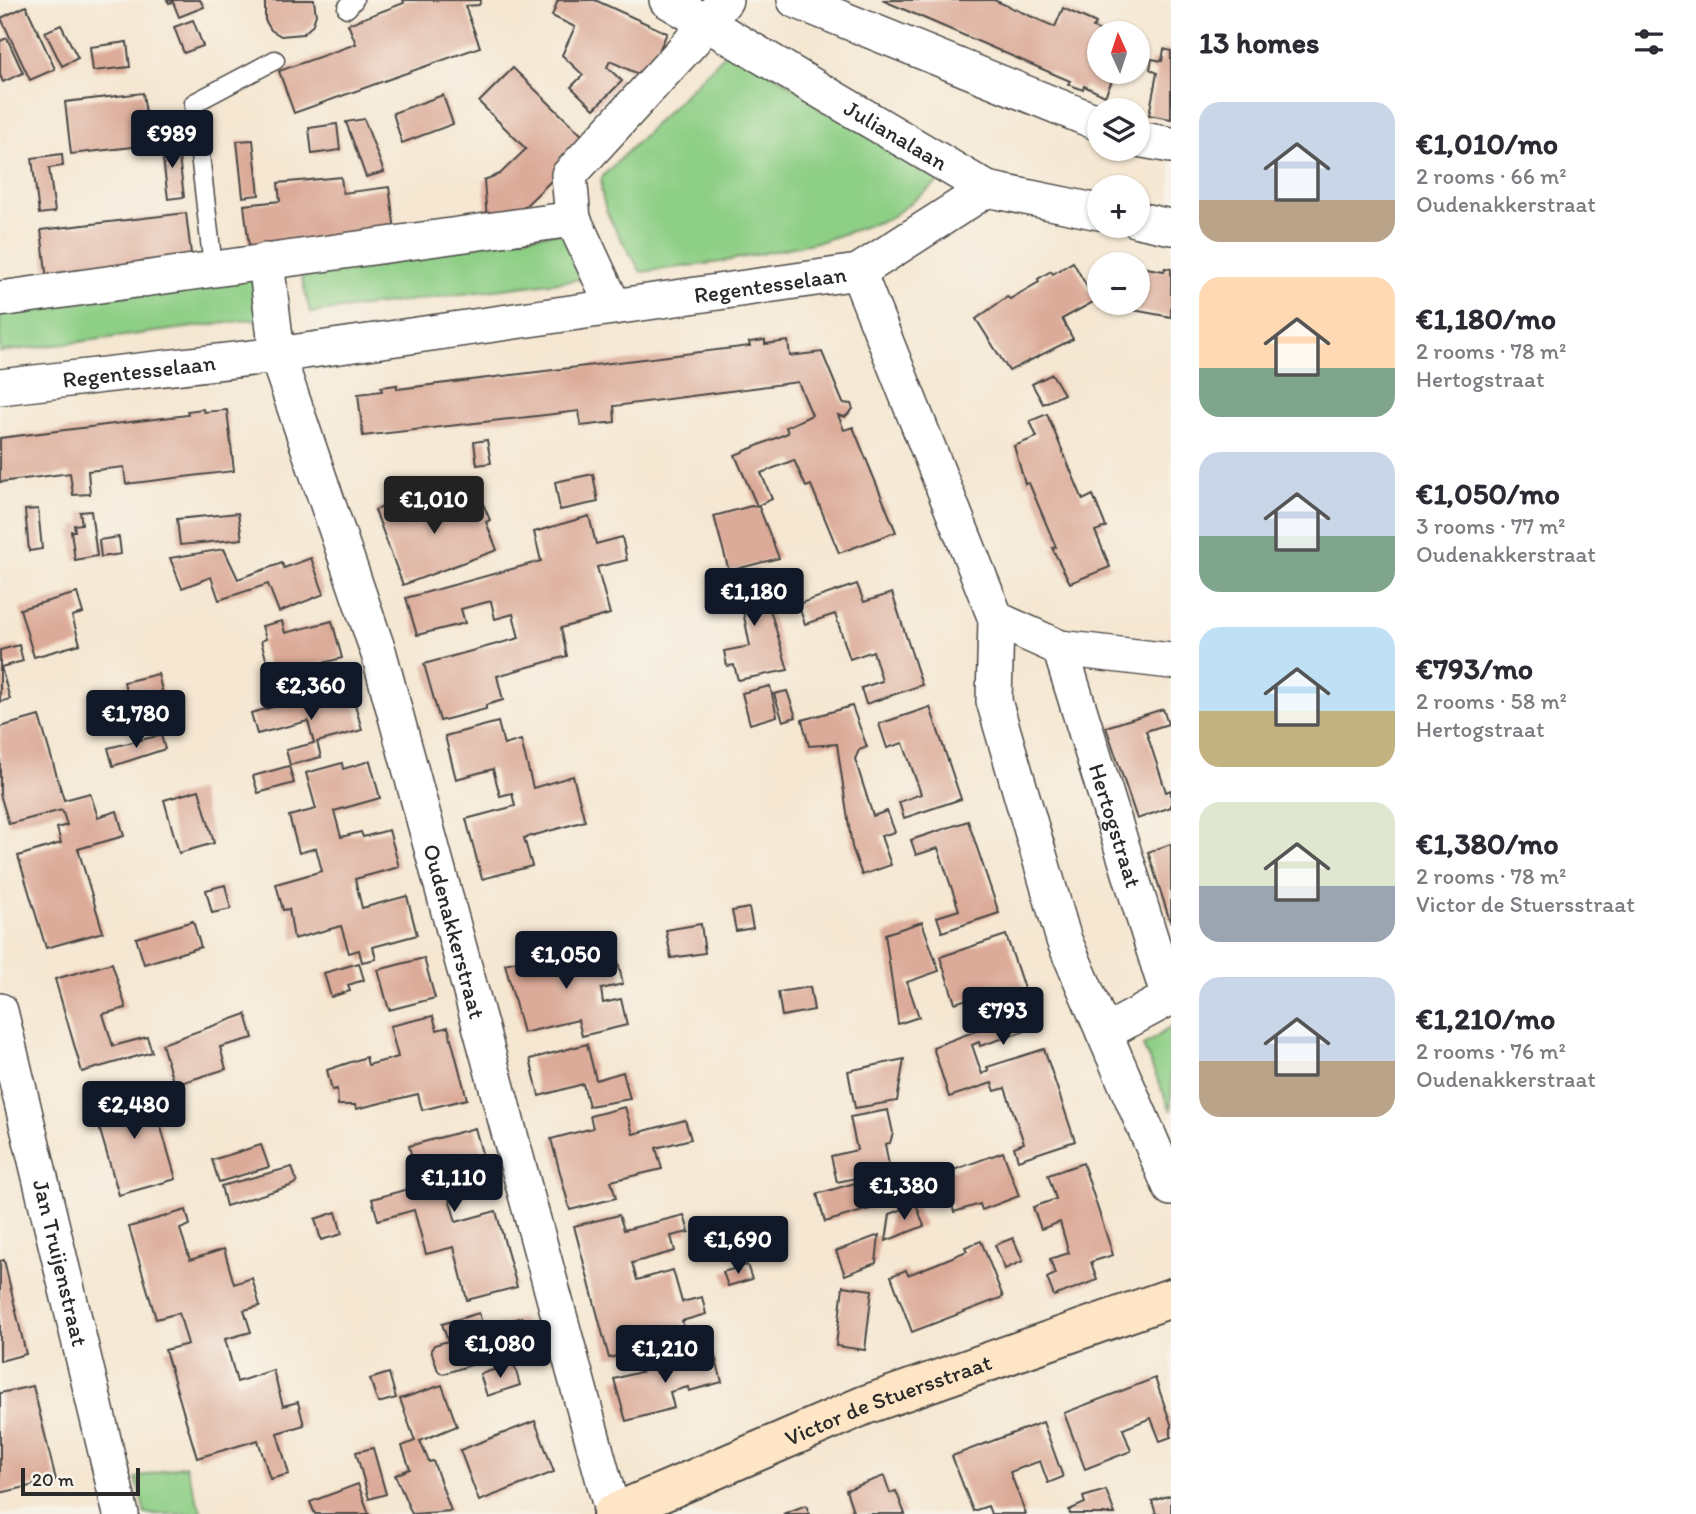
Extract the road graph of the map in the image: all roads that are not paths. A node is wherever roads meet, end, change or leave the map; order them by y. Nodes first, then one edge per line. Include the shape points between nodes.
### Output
1 (667, 0) edge
2 (795, 0) edge
3 (716, 12) edge
4 (275, 60) dead end
5 (1087, 118) edge
6 (1150, 141) edge
7 (1171, 145) edge
8 (987, 189) junction
9 (1087, 210) edge
10 (573, 219) junction
11 (1150, 223) edge
12 (1171, 227) edge
13 (266, 261) junction
14 (213, 267) junction
15 (858, 272) junction
16 (0, 299) edge
17 (614, 305) junction
18 (277, 355) junction
19 (0, 387) edge
20 (996, 619) junction
21 (1060, 648) junction
22 (1171, 661) edge
23 (1170, 998) edge
24 (0, 1010) edge
25 (1104, 1033) junction
26 (1171, 1188) edge
27 (1171, 1298) edge
28 (121, 1514) edge
29 (613, 1514) edge

1 - 3 street, Julianalaan
2 - 5 street
3 - 8 street, Julianalaan
3 - 10 street via 569,175
4 - 14 lane via 194,103
6 - 7 street
8 - 9 street, Julianalaan
8 - 15 street, Regentesselaan
10 - 13 street
10 - 17 street
11 - 12 street
13 - 14 street
13 - 18 street
14 - 16 street
15 - 17 street, Regentesselaan
15 - 20 street
17 - 18 street, Regentesselaan
18 - 19 street, Regentesselaan
18 - 29 street, Oudenakkerstraat via 379,654
20 - 21 street
20 - 25 street via 993,701 1064,940
21 - 22 street
21 - 23 street, Hertogstraat
23 - 25 street, Hertogstraat
24 - 28 street, Jan Truijenstraat
25 - 26 street
27 - 29 street, Victor de Stuersstraat via 865,1405

